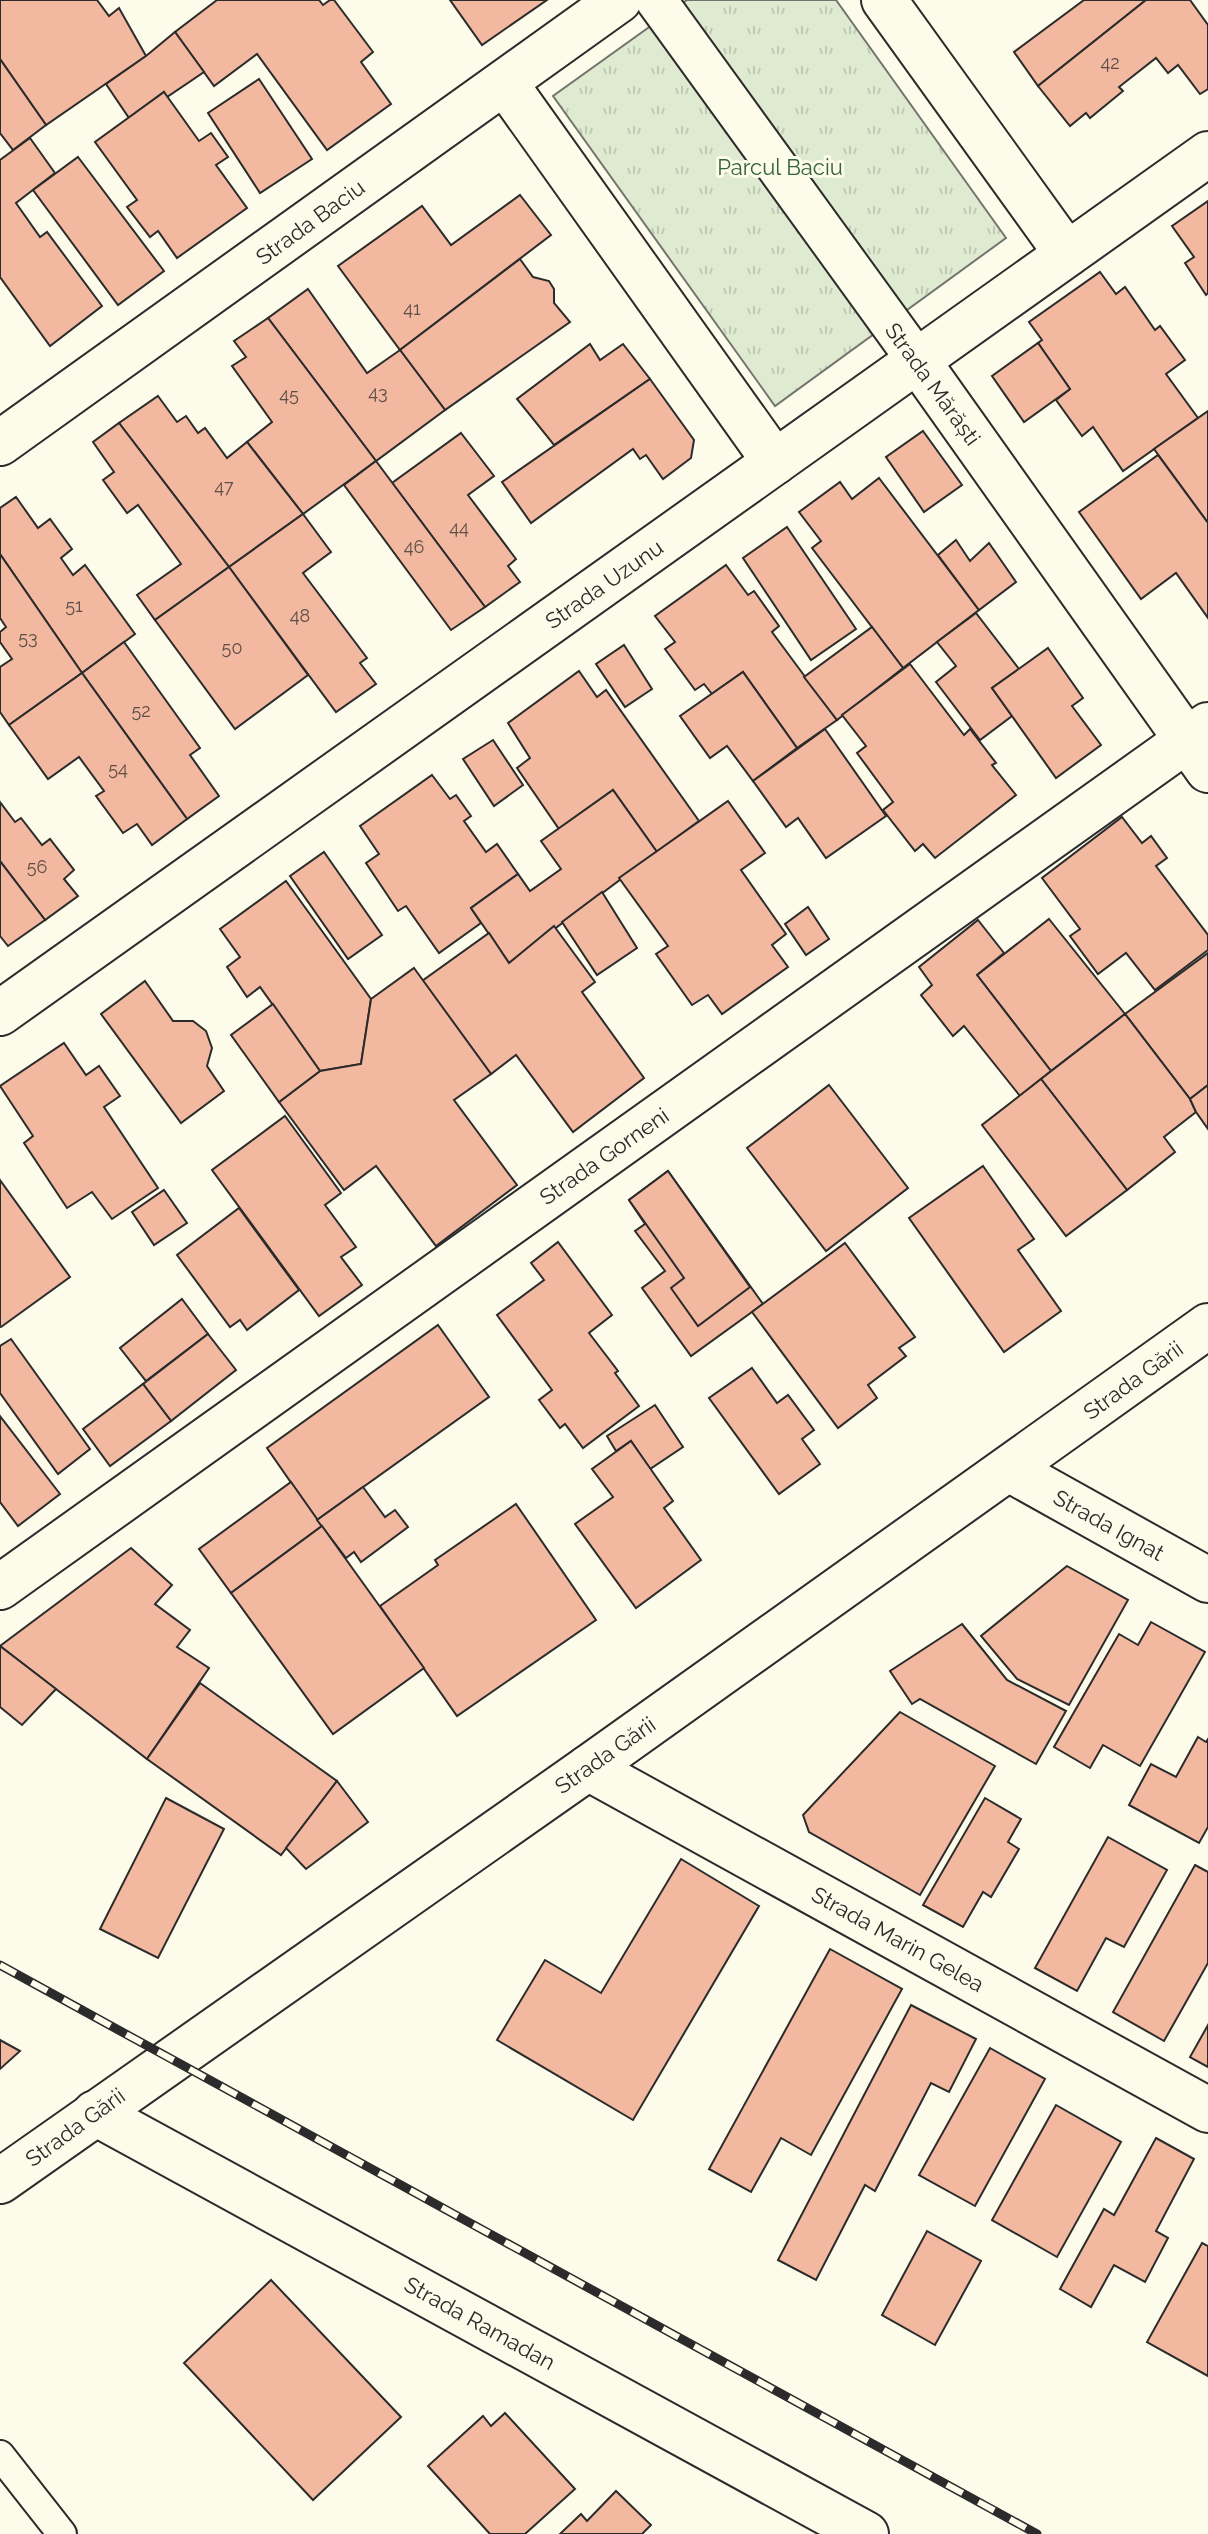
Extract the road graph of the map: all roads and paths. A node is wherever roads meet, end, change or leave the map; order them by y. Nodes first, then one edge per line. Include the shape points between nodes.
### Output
1 (619, 0) edge
2 (656, 0) edge
3 (884, 0) edge
4 (505, 83) junction
5 (1208, 154) edge
6 (1067, 254) junction
7 (917, 360) junction
8 (0, 443) edge
9 (775, 462) junction
10 (1201, 745) edge
11 (0, 1013) edge
12 (1208, 1326) edge
13 (1009, 1469) junction
14 (1208, 1580) edge
15 (0, 1587) edge
16 (588, 1768) junction
17 (1208, 2110) edge
18 (95, 2113) junction
19 (0, 2181) edge
20 (0, 2455) edge
21 (846, 2530) edge
22 (62, 2534) edge

1 - 4 street, Strada Baciu
2 - 7 street, Strada Mărăști
3 - 6 street
4 - 8 street, Strada Baciu
4 - 9 street
5 - 6 street, Strada Uzunu
6 - 7 street, Strada Uzunu
7 - 9 street, Strada Uzunu
7 - 10 street, Strada Mărăști
9 - 11 street, Strada Uzunu
10 - 15 street, Strada Gorneni
12 - 13 street, Strada Gării
13 - 14 street, Strada Ignat
13 - 16 street, Strada Gării
16 - 17 street, Strada Marin Gelea
16 - 18 street, Strada Gării
18 - 19 street, Strada Gării
18 - 21 street, Strada Ramadan
20 - 22 lane

